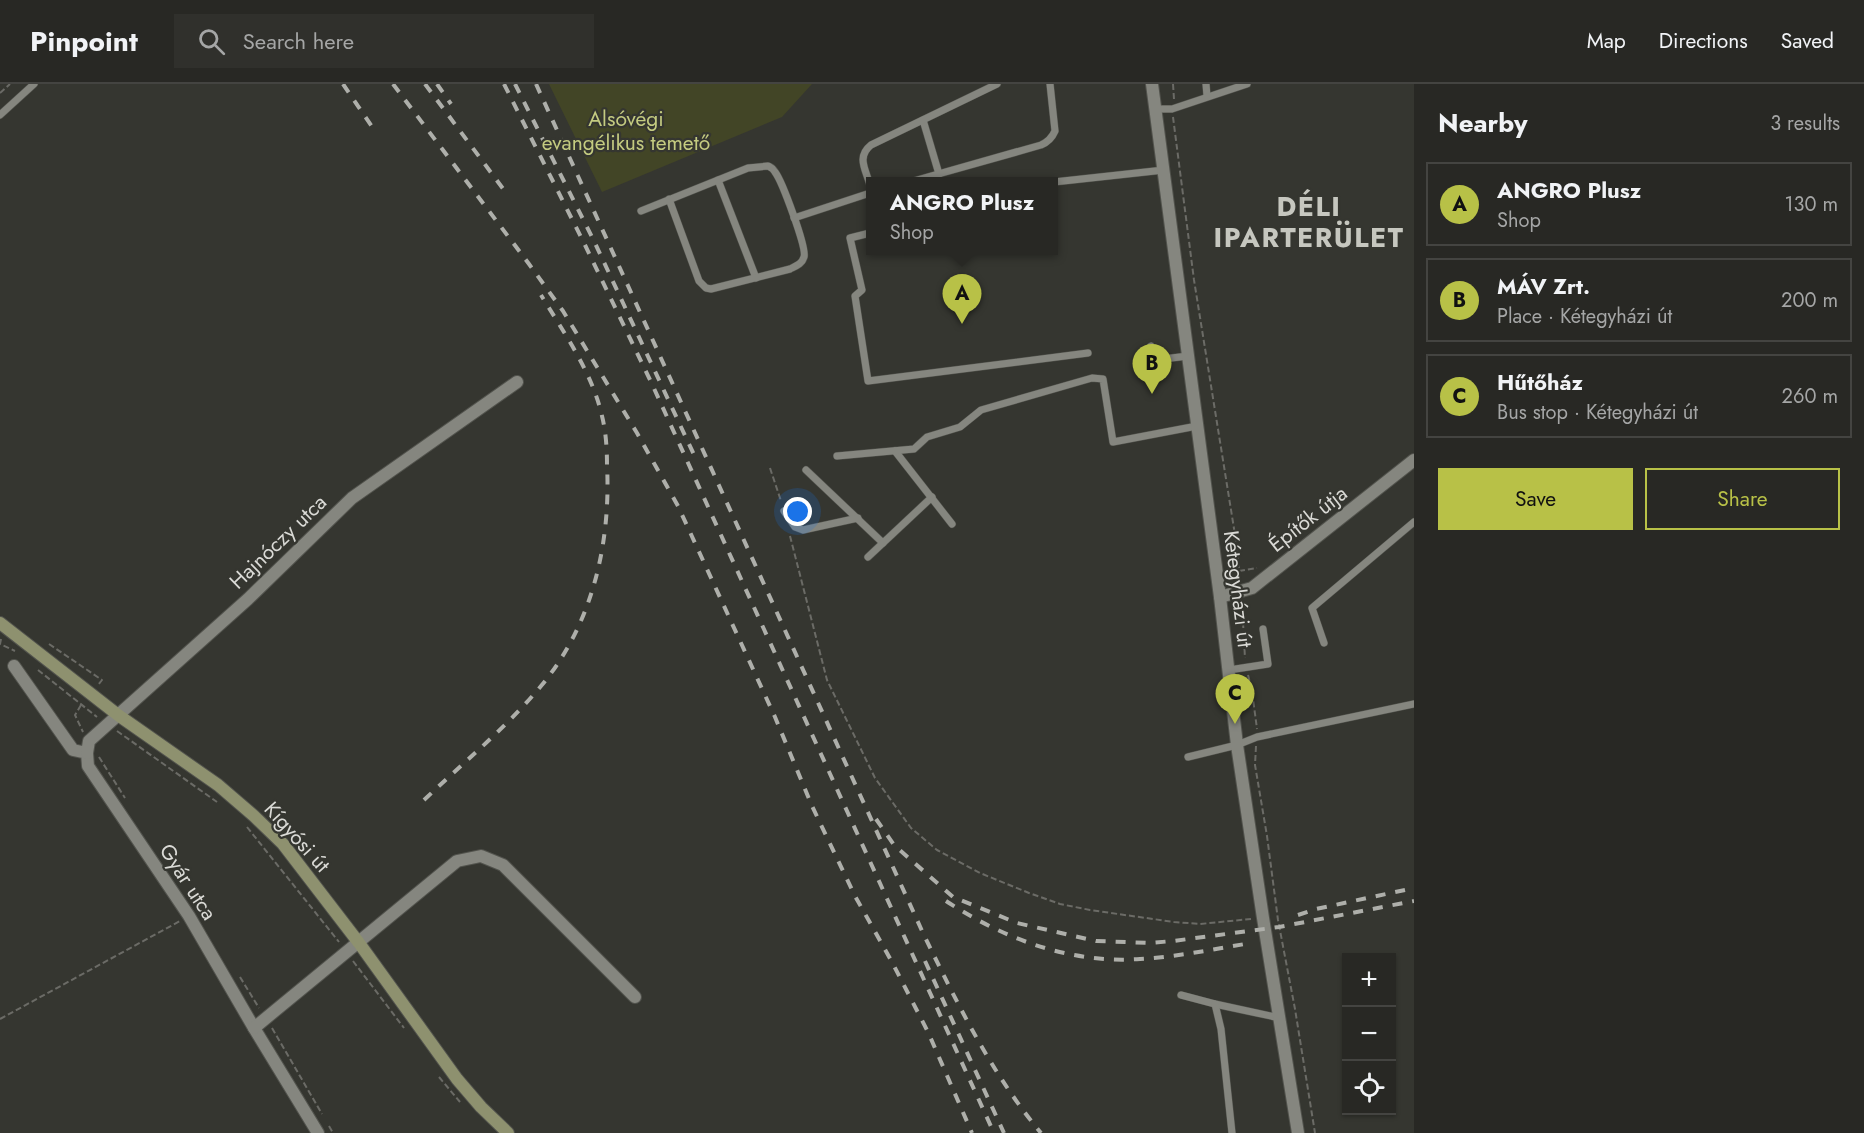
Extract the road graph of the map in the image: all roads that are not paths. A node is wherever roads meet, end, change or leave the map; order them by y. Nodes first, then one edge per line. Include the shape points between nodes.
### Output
1 (34, 84) edge
2 (997, 84) edge
3 (1050, 84) edge
4 (1152, 84) edge
5 (1206, 84) edge
6 (1247, 84) edge
7 (1207, 96) junction
8 (1155, 109) junction
9 (0, 115) edge
10 (923, 120) junction
11 (1164, 170) junction
12 (939, 174) junction
13 (868, 177) edge
14 (928, 177) edge
15 (718, 180) junction
16 (1058, 181) edge
17 (866, 194) edge
18 (669, 200) junction
19 (641, 211) dead end
20 (794, 218) junction
21 (866, 233) edge
22 (756, 278) junction
23 (1151, 346) dead end
24 (1088, 353) dead end
25 (1188, 356) junction
26 (517, 382) dead end
27 (1197, 426) junction
28 (895, 451) junction
29 (837, 456) dead end
30 (1414, 460) edge
31 (806, 470) dead end
32 (932, 497) junction
33 (784, 511) road end
34 (858, 518) junction
35 (1414, 522) edge
36 (952, 524) dead end
37 (883, 543) junction
38 (868, 557) dead end
39 (1220, 597) junction
40 (1, 624) edge
41 (1263, 629) dead end
42 (1324, 643) dead end
43 (14, 666) dead end
44 (1229, 670) junction
45 (1414, 704) edge
46 (118, 715) junction
47 (1237, 745) junction
48 (88, 747) junction
49 (1188, 757) dead end
50 (359, 942) junction
51 (1181, 995) dead end
52 (634, 996) dead end
53 (1215, 1004) junction
54 (1280, 1018) junction
55 (254, 1028) junction
56 (318, 1133) edge
57 (508, 1133) edge
58 (1232, 1133) edge
59 (1298, 1133) edge

1 - 9 lane
2 - 10 lane
3 - 12 lane via 1054,131 1048,142
4 - 8 street, Kétegyházi út
5 - 7 lane
6 - 7 lane
7 - 8 lane via 1172,109
8 - 11 street, Kétegyházi út
10 - 12 lane
10 - 13 lane via 866,149 862,158
11 - 16 lane
11 - 25 street, Kétegyházi út
12 - 14 lane
15 - 18 lane
15 - 20 lane via 748,168 768,166 776,173
15 - 22 lane
17 - 20 lane
18 - 19 lane
18 - 22 lane via 702,285 711,289
20 - 22 lane via 804,248 803,260 790,269
21 - 24 lane via 850,238 862,290 855,296 868,381
23 - 25 lane via 1155,360
25 - 27 street, Kétegyházi út
26 - 46 street, Hajnóczy utca via 352,498 248,599
27 - 28 lane via 1113,442 1103,379 1092,378 981,410 960,427 927,437 914,449
27 - 39 street, Kétegyházi út
28 - 29 lane
28 - 32 lane
30 - 39 street, Építők útja via 1252,588
31 - 34 lane
32 - 36 lane
32 - 37 lane
33 - 34 lane via 795,527 804,530
34 - 37 lane
35 - 42 lane via 1312,608
37 - 38 lane
39 - 44 street, Kétegyházi út
40 - 46 main road, Kígyósi út
41 - 44 lane via 1268,664
43 - 48 street via 73,750
44 - 47 street, Kétegyházi út
45 - 47 lane via 1257,737
46 - 48 street, Hajnóczy utca
46 - 50 main road, Kígyósi út via 218,785 254,816 283,844
47 - 49 lane
47 - 54 street, Kétegyházi út
48 - 55 street, Gyár utca via 88,766 189,916
50 - 52 street via 458,861 481,856 502,864
50 - 55 street
50 - 57 main road, Kígyósi út via 457,1079
51 - 53 lane
53 - 54 lane
53 - 58 lane
54 - 59 street, Kétegyházi út
55 - 56 street, Gyár utca

